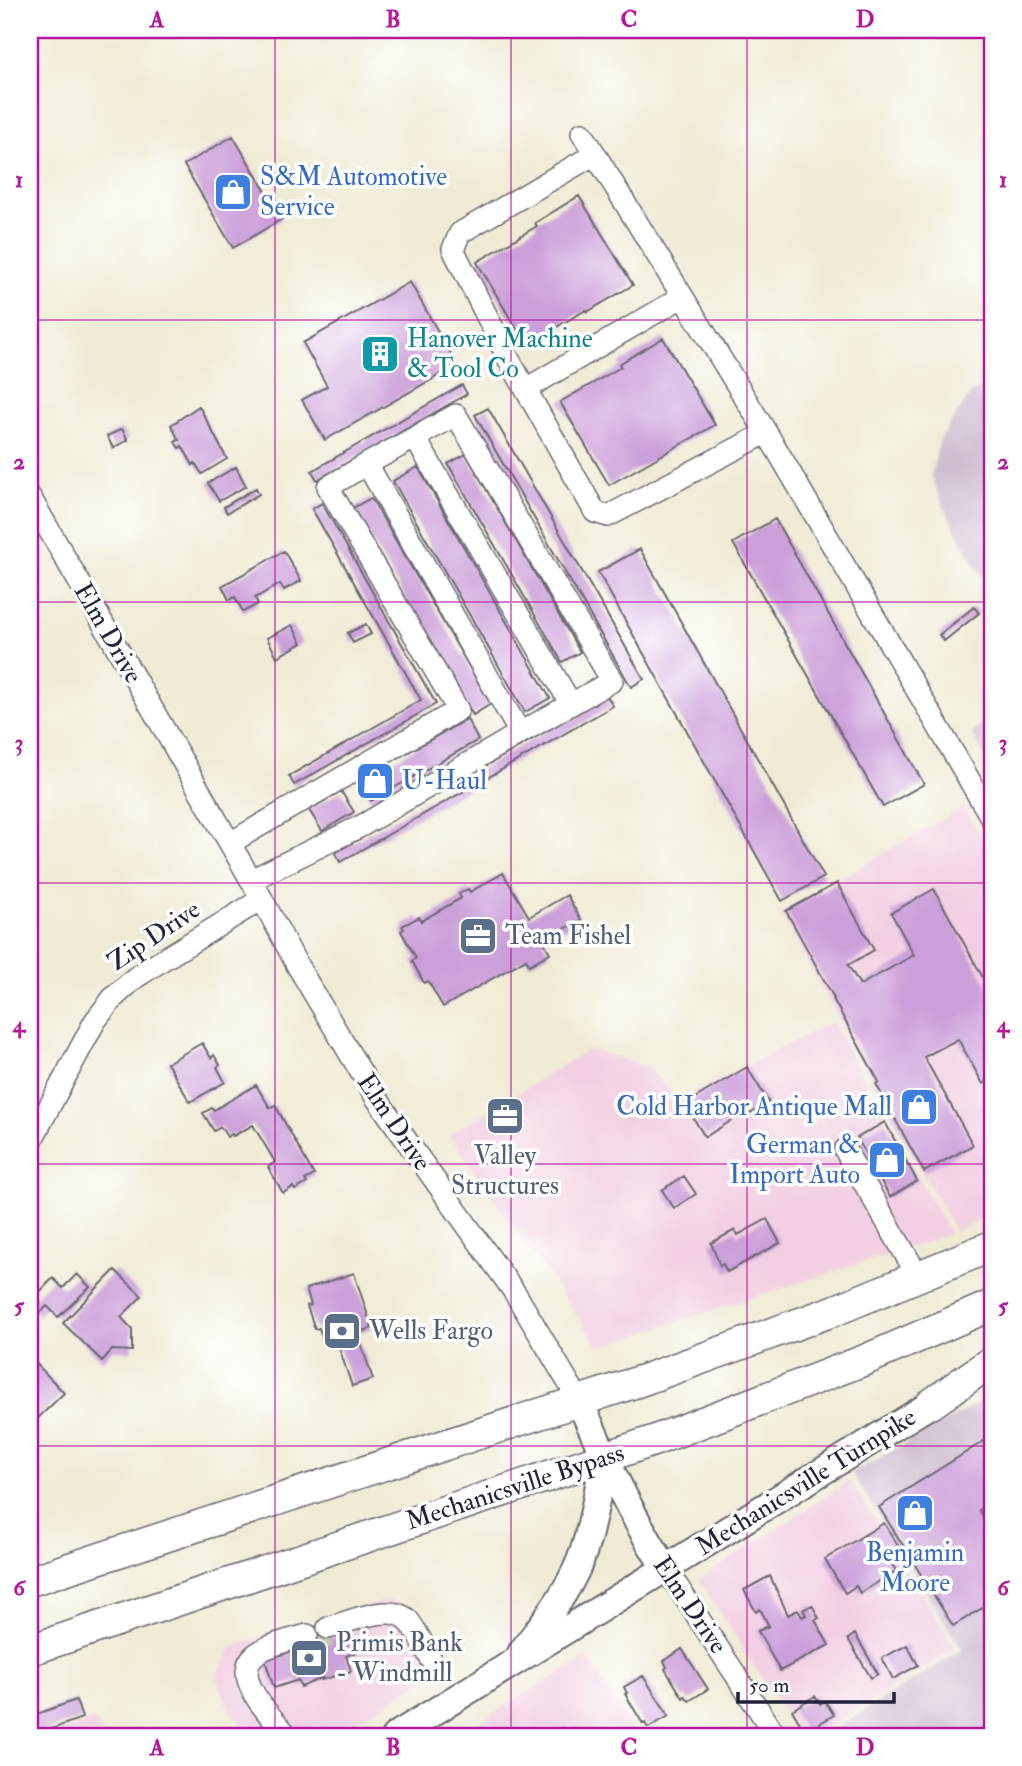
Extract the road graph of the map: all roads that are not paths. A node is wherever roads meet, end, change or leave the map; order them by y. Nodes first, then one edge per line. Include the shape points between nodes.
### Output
1 (582, 133) dead end
2 (595, 154) junction
3 (682, 297) junction
4 (526, 389) junction
5 (766, 433) junction
6 (415, 438) junction
7 (367, 464) junction
8 (30, 497) edge
9 (571, 704) junction
10 (520, 733) junction
11 (992, 819) edge
12 (230, 843) junction
13 (251, 880) junction
14 (262, 899) junction
15 (30, 1143) edge
16 (845, 1150) dead end
17 (992, 1246) edge
18 (918, 1276) junction
19 (992, 1305) edge
20 (992, 1361) edge
21 (580, 1402) junction
22 (931, 1404) joint
23 (604, 1458) junction
24 (666, 1569) junction
25 (30, 1581) edge
26 (329, 1632) tunnel mouth
27 (309, 1639) tunnel mouth
28 (30, 1650) edge
29 (431, 1659) dead end
30 (514, 1662) junction
31 (288, 1736) edge
32 (395, 1736) edge
33 (776, 1736) edge

1 - 2 street
2 - 3 street
2 - 4 street via 460,233 453,249
3 - 4 street
3 - 5 street
4 - 5 street via 595,512 608,516
5 - 11 street
6 - 7 street
6 - 9 street
6 - 9 street via 456,415 612,681
7 - 10 street
7 - 12 street via 328,487 458,710
8 - 12 street, Elm Drive
9 - 10 street
10 - 13 street via 363,825
12 - 13 street, Elm Drive
13 - 14 street, Elm Drive
14 - 15 street, Zip Drive via 145,971 113,998 95,1021
14 - 21 street, Elm Drive via 377,1099 516,1293
16 - 18 street
17 - 18 highway
18 - 21 highway via 749,1343
19 - 23 highway, Mechanicsville Bypass via 853,1365
20 - 22 highway
21 - 23 main road, Elm Drive
21 - 25 highway
22 - 24 main road, Mechanicsville Turnpike
23 - 24 main road, Elm Drive
23 - 28 highway, Mechanicsville Bypass
23 - 30 main road via 589,1535 577,1568
24 - 30 main road, Mechanicsville Turnpike
24 - 33 street, Elm Drive
26 - 29 street via 383,1612 394,1613 409,1622
27 - 31 street via 265,1649 254,1655 248,1666 251,1690
30 - 32 main road, Mechanicsville Turnpike

